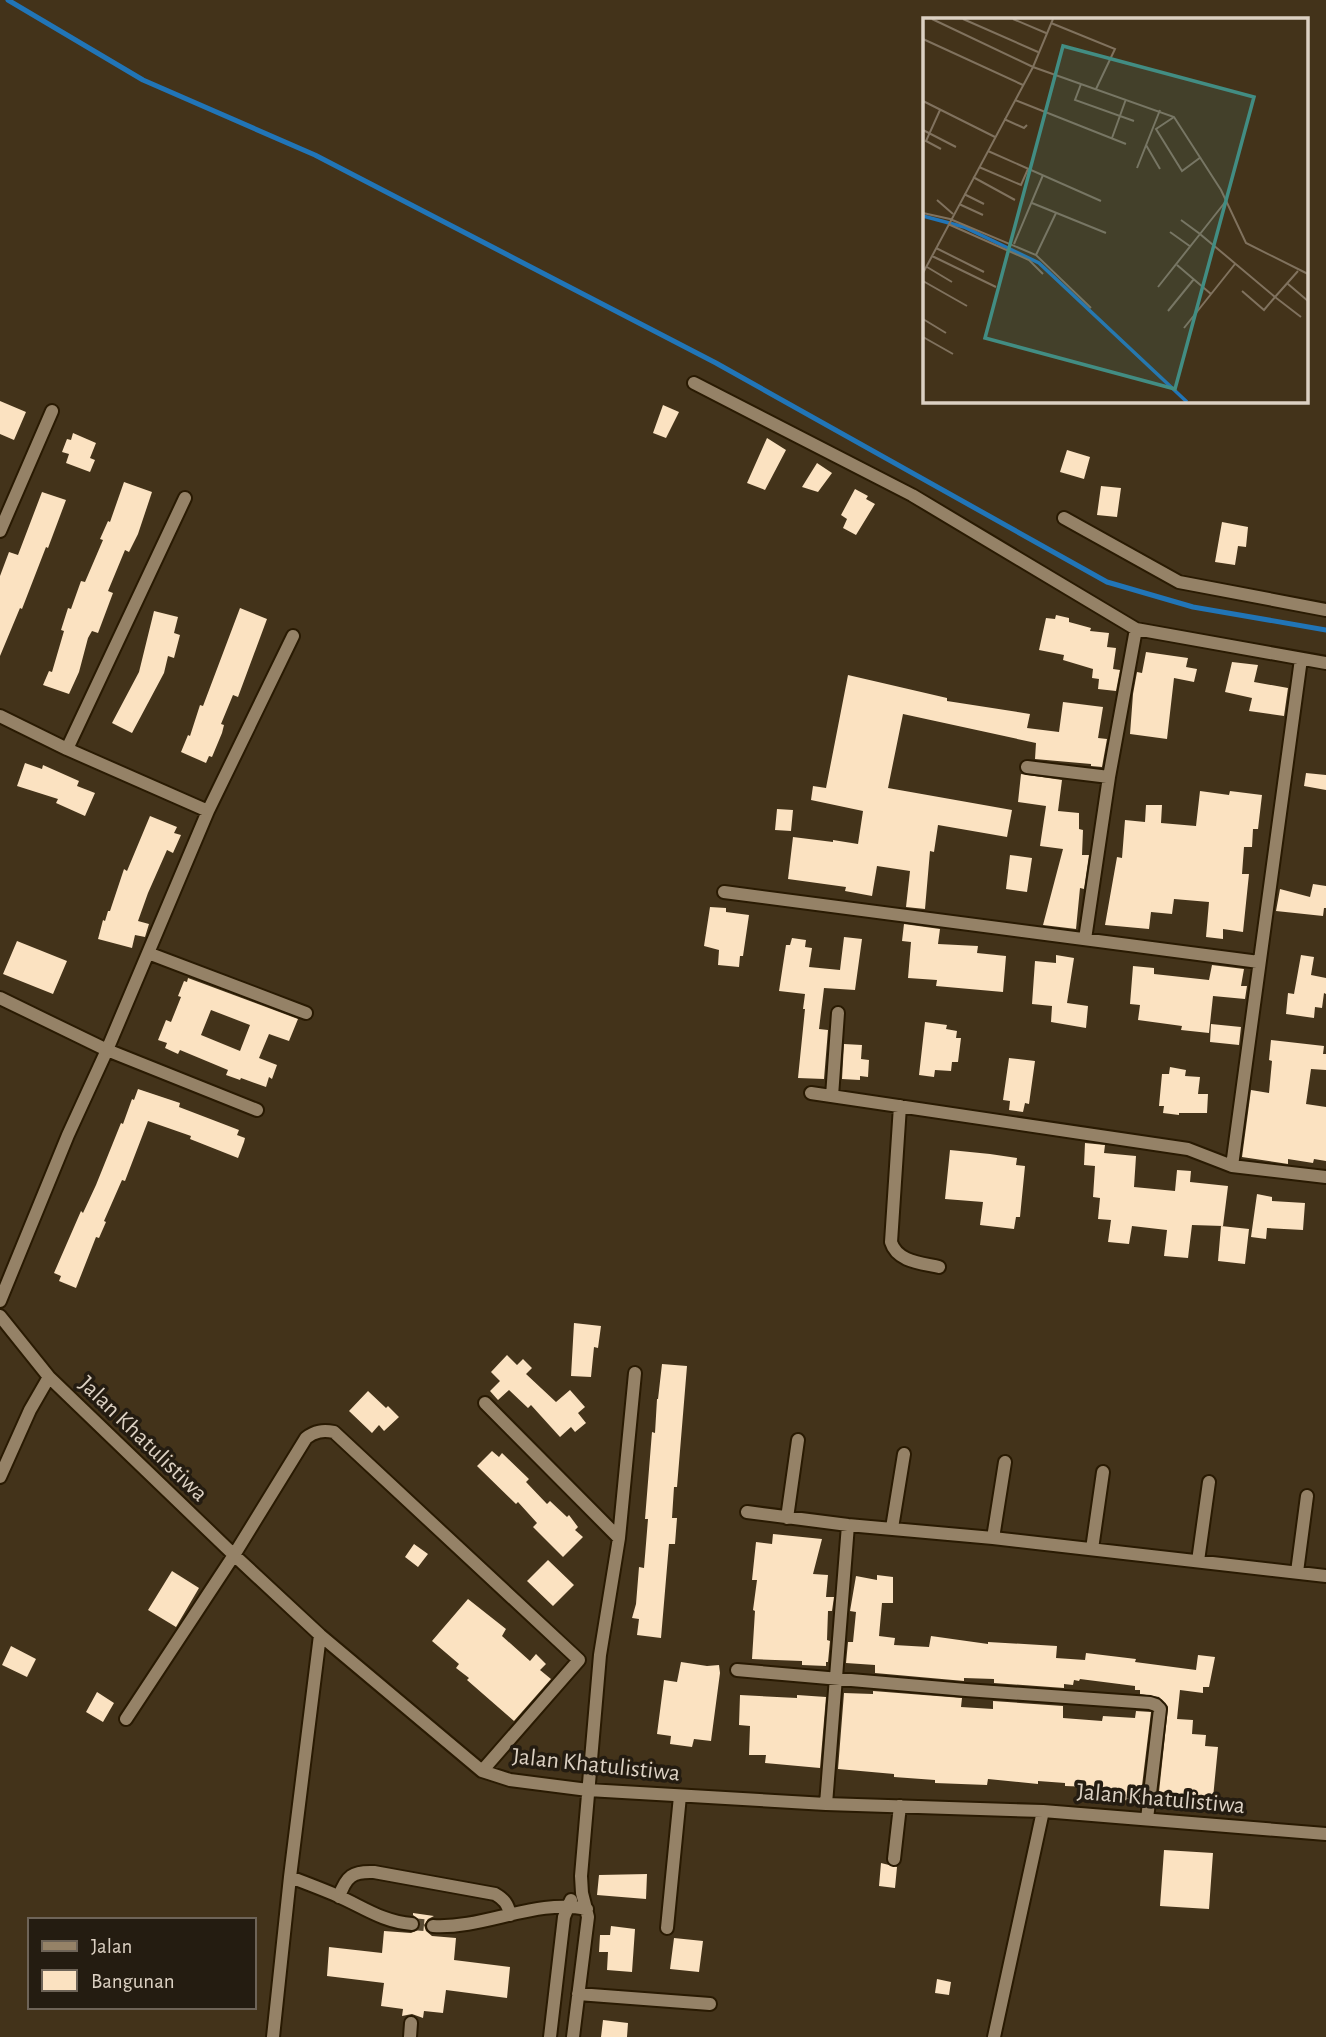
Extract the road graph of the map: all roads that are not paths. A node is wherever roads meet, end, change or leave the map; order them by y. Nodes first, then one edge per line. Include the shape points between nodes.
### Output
1 (694, 383) dead end
2 (52, 411) dead end
3 (185, 498) dead end
4 (1064, 518) dead end
5 (0, 531) edge
6 (1326, 610) edge
7 (1136, 629) junction
8 (293, 636) dead end
9 (1301, 659) junction
10 (1326, 663) edge
11 (0, 716) edge
12 (67, 749) junction
13 (1027, 767) dead end
14 (1109, 777) junction
15 (208, 811) junction
16 (724, 892) dead end
17 (1085, 939) junction
18 (148, 953) junction
19 (1259, 962) junction
20 (0, 999) edge
21 (306, 1013) dead end
22 (838, 1013) dead end
23 (107, 1050) junction
24 (811, 1093) dead end
25 (832, 1096) junction
26 (900, 1106) junction
27 (257, 1110) dead end
28 (1232, 1166) junction
29 (1326, 1177) edge
30 (939, 1268) dead end
31 (0, 1301) edge
32 (0, 1317) edge
33 (635, 1373) dead end
34 (49, 1377) junction
35 (485, 1403) dead end
36 (798, 1440) dead end
37 (904, 1454) dead end
38 (1004, 1462) dead end
39 (1103, 1472) dead end
40 (0, 1477) edge
41 (1209, 1482) dead end
42 (1307, 1496) dead end
43 (747, 1512) dead end
44 (787, 1518) junction
45 (848, 1525) junction
46 (892, 1528) junction
47 (619, 1538) junction
48 (993, 1538) junction
49 (1092, 1549) junction
50 (234, 1555) junction
51 (1198, 1561) junction
52 (1297, 1572) junction
53 (1326, 1576) edge
54 (320, 1635) junction
55 (600, 1655) junction
56 (579, 1660) junction
57 (737, 1670) dead end
58 (835, 1677) junction
59 (126, 1719) dead end
60 (482, 1771) junction
61 (588, 1790) junction
62 (680, 1796) junction
63 (827, 1804) junction
64 (900, 1806) junction
65 (1043, 1811) junction
66 (1147, 1819) junction
67 (1326, 1835) edge
68 (894, 1859) dead end
69 (290, 1877) junction
70 (582, 1893) junction
71 (339, 1897) junction
72 (568, 1905) junction
73 (587, 1909) junction
74 (510, 1915) junction
75 (412, 1923) tunnel mouth
76 (433, 1926) tunnel mouth
77 (667, 1928) dead end
78 (578, 1994) junction
79 (710, 2004) dead end
80 (411, 2023) dead end
81 (273, 2037) edge
82 (410, 2037) edge
83 (550, 2037) edge
84 (573, 2037) edge
85 (994, 2037) edge

1 - 7 street via 912,495
2 - 5 street
3 - 12 street
4 - 6 street via 1179,582
7 - 9 street
7 - 14 street
8 - 15 street
9 - 10 street
9 - 19 street
11 - 12 street
12 - 15 street
13 - 14 street
14 - 17 street
15 - 18 street
16 - 17 street
17 - 19 street
18 - 21 street
18 - 23 street
19 - 28 street
20 - 23 street
22 - 25 street
23 - 27 street
23 - 31 street
24 - 25 street
25 - 26 street
26 - 28 street via 1188,1149
26 - 30 street via 891,1242 901,1257
28 - 29 street
32 - 34 street, Jalan Khatulistiwa
33 - 47 street
34 - 40 street
34 - 50 street, Jalan Khatulistiwa
35 - 47 street
36 - 44 street
37 - 46 street
38 - 48 street
39 - 49 street
41 - 51 street
42 - 52 street
43 - 44 street
44 - 45 street
45 - 46 street
45 - 58 street
46 - 48 street
47 - 55 street
48 - 49 street
49 - 51 street
50 - 54 street, Jalan Khatulistiwa
50 - 56 street via 306,1438 325,1430 334,1432
50 - 59 street
51 - 52 street
52 - 53 street
54 - 60 street, Jalan Khatulistiwa
54 - 69 street
55 - 56 street
55 - 61 street
56 - 60 street
57 - 58 street
58 - 63 street
58 - 66 street via 1156,1705 1160,1709
60 - 61 street, Jalan Khatulistiwa via 510,1780
61 - 62 street, Jalan Khatulistiwa
61 - 70 street
62 - 63 street, Jalan Khatulistiwa
62 - 77 street
63 - 64 street, Jalan Khatulistiwa
64 - 65 street, Jalan Khatulistiwa
64 - 68 street
65 - 66 street, Jalan Khatulistiwa
65 - 85 street
66 - 67 street, Jalan Khatulistiwa
69 - 71 street
69 - 81 street
70 - 72 street
70 - 73 street
71 - 74 street via 346,1880 374,1872 495,1894 509,1907
71 - 75 street via 379,1917
72 - 73 street
72 - 74 street
72 - 83 street
73 - 78 street
74 - 76 street via 465,1926
78 - 79 street
78 - 84 street
80 - 82 street

